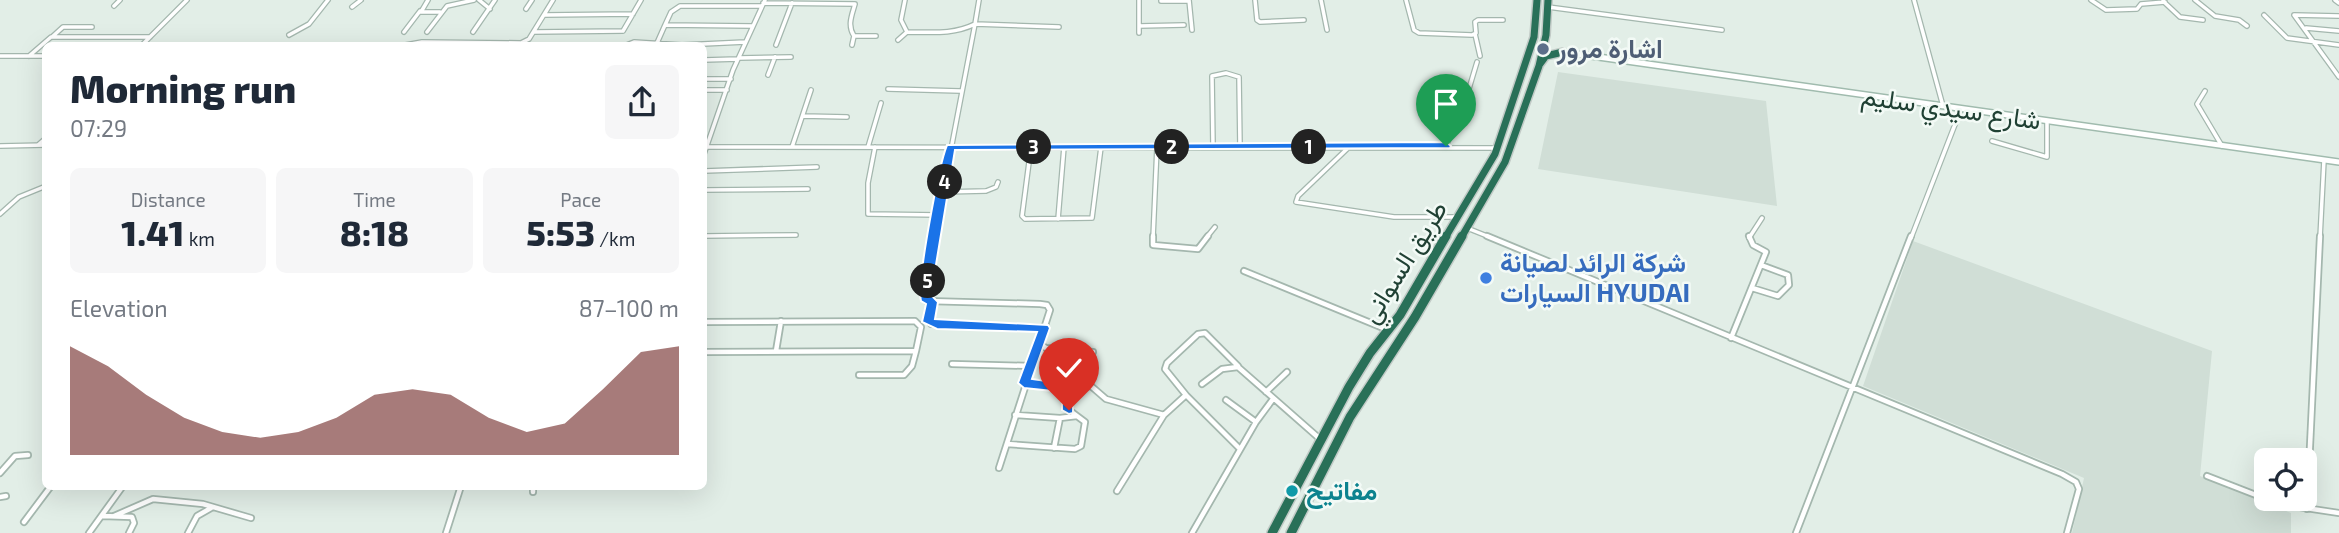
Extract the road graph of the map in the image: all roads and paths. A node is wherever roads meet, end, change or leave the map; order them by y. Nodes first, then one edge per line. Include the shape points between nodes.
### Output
1 (120, 0) edge
2 (187, 0) edge
3 (328, 0) edge
4 (361, 0) edge
5 (428, 0) edge
6 (455, 0) edge
7 (476, 0) edge
8 (495, 0) edge
9 (532, 0) edge
10 (553, 0) edge
11 (641, 0) edge
12 (905, 0) edge
13 (979, 0) edge
14 (1139, 0) edge
15 (1189, 0) edge
16 (1255, 0) edge
17 (1321, 0) edge
18 (1406, 0) edge
19 (1537, 0) edge
20 (1914, 0) edge
21 (2091, 0) edge
22 (2195, 0) edge
23 (1161, 1) edge
24 (2164, 1) edge
25 (763, 3) edge
26 (792, 3) junction
27 (1548, 3) edge
28 (449, 4) junction
29 (114, 6) dead end
30 (352, 7) dead end
31 (489, 9) junction
32 (526, 9) dead end
33 (420, 10) junction
34 (441, 12) junction
35 (633, 14) junction
36 (544, 15) junction
37 (2264, 15) dead end
38 (2339, 16) edge
39 (1304, 20) dead end
40 (1503, 20) dead end
41 (2203, 20) dead end
42 (975, 24) junction
43 (1184, 24) dead end
44 (665, 25) junction
45 (752, 26) junction
46 (1139, 26) junction
47 (2247, 26) dead end
48 (92, 27) dead end
49 (1059, 27) dead end
50 (2305, 28) junction
51 (1192, 30) dead end
52 (1327, 30) dead end
53 (1722, 30) dead end
54 (2339, 31) edge
55 (404, 32) dead end
56 (427, 32) dead end
57 (473, 32) dead end
58 (533, 32) junction
59 (907, 32) junction
60 (1139, 33) dead end
61 (1475, 34) junction
62 (289, 35) dead end
63 (854, 36) junction
64 (876, 36) dead end
65 (1546, 36) junction
66 (51, 37) junction
67 (150, 37) junction
68 (898, 40) dead end
69 (2315, 41) junction
70 (45, 42) edge
71 (145, 42) edge
72 (525, 42) edge
73 (657, 42) edge
74 (745, 42) junction
75 (707, 44) edge
76 (42, 45) edge
77 (852, 45) dead end
78 (2339, 45) edge
79 (776, 46) dead end
80 (1563, 52) junction
81 (29, 56) junction
82 (42, 56) edge
83 (1479, 56) dead end
84 (0, 57) edge
85 (775, 57) junction
86 (791, 57) dead end
87 (739, 59) junction
88 (707, 60) edge
89 (1477, 62) dead end
90 (1539, 66) junction
91 (768, 75) dead end
92 (2339, 77) edge
93 (707, 79) edge
94 (731, 79) junction
95 (888, 89) dead end
96 (707, 90) edge
97 (727, 90) junction
98 (811, 90) dead end
99 (960, 91) junction
100 (2205, 91) dead end
101 (881, 103) dead end
102 (1943, 107) junction
103 (1961, 109) junction
104 (803, 116) junction
105 (847, 117) dead end
106 (2047, 121) junction
107 (1992, 141) dead end
108 (42, 142) edge
109 (707, 142) edge
110 (38, 145) junction
111 (42, 145) edge
112 (0, 146) edge
113 (1446, 146) junction
114 (2222, 146) junction
115 (707, 147) edge
116 (792, 147) junction
117 (869, 147) junction
118 (875, 147) junction
119 (951, 147) junction
120 (1031, 147) junction
121 (1064, 147) junction
122 (1101, 147) junction
123 (1157, 147) junction
124 (1213, 147) junction
125 (1240, 147) junction
126 (1349, 147) junction
127 (1498, 148) junction
128 (2324, 160) junction
129 (2339, 162) edge
130 (817, 167) dead end
131 (1488, 167) junction
132 (1499, 171) junction
133 (707, 172) edge
134 (1479, 180) junction
135 (998, 182) dead end
136 (1490, 187) junction
137 (42, 188) edge
138 (808, 189) dead end
139 (707, 190) edge
140 (943, 192) junction
141 (0, 214) edge
142 (939, 215) junction
143 (1458, 218) junction
144 (1762, 218) dead end
145 (1058, 219) junction
146 (1215, 227) dead end
147 (1467, 228) junction
148 (796, 235) dead end
149 (707, 236) edge
150 (1761, 265) junction
151 (1244, 271) dead end
152 (1752, 288) junction
153 (932, 302) junction
154 (781, 321) junction
155 (707, 322) edge
156 (1044, 328) junction
157 (1389, 331) junction
158 (1731, 338) junction
159 (1039, 344) junction
160 (776, 351) junction
161 (916, 351) junction
162 (707, 352) edge
163 (1093, 352) dead end
164 (951, 364) dead end
165 (1032, 366) junction
166 (1238, 367) junction
167 (1287, 372) dead end
168 (859, 375) dead end
169 (1024, 383) junction
170 (1202, 384) dead end
171 (1852, 387) junction
172 (1069, 388) junction
173 (1266, 392) junction
174 (1186, 395) junction
175 (1273, 399) junction
176 (1226, 400) dead end
177 (1015, 415) junction
178 (1164, 415) junction
179 (1078, 416) junction
180 (1060, 418) junction
181 (1256, 422) junction
182 (1320, 439) junction
183 (1007, 444) junction
184 (1055, 448) junction
185 (2310, 448) edge
186 (1240, 449) junction
187 (28, 455) dead end
188 (999, 468) dead end
189 (0, 473) edge
190 (2207, 476) dead end
191 (48, 490) edge
192 (120, 490) edge
193 (460, 490) edge
194 (1117, 491) dead end
195 (2254, 494) edge
196 (212, 508) junction
197 (2317, 510) edge
198 (2339, 513) edge
199 (101, 516) junction
200 (114, 516) junction
201 (251, 518) dead end
202 (24, 522) dead end
203 (89, 533) edge
204 (129, 533) edge
205 (188, 533) edge
206 (446, 533) edge
207 (1192, 533) edge
208 (1272, 533) edge
209 (1291, 533) edge
210 (1796, 533) edge
211 (2067, 533) edge

1 - 29 street
2 - 67 street
3 - 62 street via 309,24
4 - 30 street
5 - 33 street
6 - 28 street
7 - 28 street
7 - 31 street
8 - 31 street
9 - 32 street
10 - 36 street
11 - 35 street
12 - 59 street via 901,19
13 - 42 street
14 - 46 street
15 - 23 street
15 - 51 street
16 - 39 street via 1258,22
17 - 52 street
18 - 61 street via 1417,33
19 - 127 highway, طريق السواني via 1534,37
20 - 102 street
21 - 24 street via 2110,11
22 - 47 street via 2214,16
24 - 41 street via 2180,17
25 - 26 street
25 - 44 street via 680,6
25 - 45 street
26 - 63 street via 855,4 849,30
26 - 79 street
27 - 53 street
27 - 65 highway, طريق السواني
28 - 34 street
31 - 57 street
33 - 34 street
33 - 55 street
34 - 56 street
35 - 36 street
35 - 58 street via 623,31
36 - 58 street
37 - 69 street via 2287,38
38 - 50 street via 2295,14
40 - 61 street via 1478,20
42 - 49 street
42 - 59 street via 956,31
42 - 99 street
43 - 46 street
44 - 45 street
44 - 73 street
45 - 74 street
46 - 60 street
48 - 66 street via 63,27
50 - 54 street
50 - 69 street
58 - 72 street
59 - 68 street
61 - 83 street
63 - 64 street
63 - 77 street
65 - 80 highway
65 - 90 highway, طريق السواني
66 - 67 street
66 - 70 street
67 - 71 street
69 - 78 street
69 - 92 street
74 - 75 street
74 - 87 street
76 - 81 street
80 - 90 highway via 1546,56
80 - 102 main road, شارع سيدي سليم
81 - 82 street
81 - 84 street
85 - 86 street
85 - 87 street
85 - 91 street
87 - 88 street
87 - 94 street
89 - 113 street
90 - 132 highway, طريق السواني
93 - 94 street
94 - 97 street
95 - 99 street
96 - 97 street
97 - 109 street
98 - 104 street
99 - 119 street
100 - 114 street via 2197,104
101 - 117 street
102 - 103 main road, شارع سيدي سليم
103 - 106 main road, شارع سيدي سليم
103 - 171 street
104 - 105 street
104 - 116 street
106 - 107 street via 2048,157
106 - 114 main road, شارع سيدي سليم
108 - 110 street
110 - 111 street
110 - 112 street
113 - 126 street
113 - 127 street
114 - 128 main road, شارع سيدي سليم
115 - 116 street
116 - 117 street
117 - 118 street
118 - 119 street
118 - 142 street via 868,214
119 - 120 street
119 - 140 street
120 - 121 street
120 - 145 street via 1022,217
121 - 122 street
121 - 145 street
122 - 123 street
122 - 145 street via 1094,217
123 - 124 street
123 - 146 street via 1153,245 1198,249
124 - 125 street
124 - 125 street via 1212,76 1226,73 1238,77
125 - 126 street
126 - 143 street via 1296,202 1394,217
127 - 131 highway, طريق السواني
128 - 129 main road, شارع سيدي سليم
128 - 185 street
130 - 133 street
131 - 132 highway
131 - 134 highway, طريق السواني
132 - 136 highway, طريق السواني
134 - 136 highway
134 - 143 highway, طريق السواني
135 - 140 street via 986,191
136 - 147 highway, طريق السواني
137 - 141 street via 19,197
138 - 139 street
140 - 142 street
142 - 153 street via 925,295
143 - 157 highway, طريق السواني
144 - 150 street via 1749,234 1749,240 1766,252
147 - 158 street
147 - 209 highway, طريق السواني via 1350,417
148 - 149 street
150 - 152 street
150 - 152 street via 1788,275 1789,285 1778,296
151 - 157 street
152 - 158 street
153 - 156 street via 931,324
153 - 156 street via 1045,305 1050,313
154 - 155 street
154 - 160 street
154 - 161 street via 915,321 921,327
156 - 159 street
157 - 182 highway, طريق السواني via 1370,354
158 - 171 street
159 - 163 street
159 - 165 street
160 - 161 street
160 - 162 street
161 - 168 street via 904,375
164 - 165 street
165 - 169 street
166 - 170 street via 1222,369
166 - 173 street
166 - 174 street via 1205,333 1198,334 1165,369
167 - 173 street
169 - 172 street
169 - 177 street
171 - 210 street
171 - 211 street via 2073,480 2079,488
172 - 178 street via 1091,386 1106,400
172 - 179 street via 1069,410
173 - 175 street
174 - 178 street
174 - 186 street
175 - 181 street
175 - 182 street
176 - 181 street
177 - 180 street
177 - 183 street
178 - 194 street
179 - 180 street
179 - 184 street via 1086,426 1080,449
180 - 184 street
181 - 186 street
182 - 208 highway, طريق السواني
183 - 184 street
183 - 188 street
186 - 207 street
187 - 189 street via 15,456
190 - 195 street
191 - 202 street
192 - 199 street
193 - 206 street
196 - 200 street via 203,503 153,499
196 - 201 street
196 - 205 street via 197,516
197 - 198 street
199 - 200 street
199 - 203 street
200 - 204 street via 132,517

